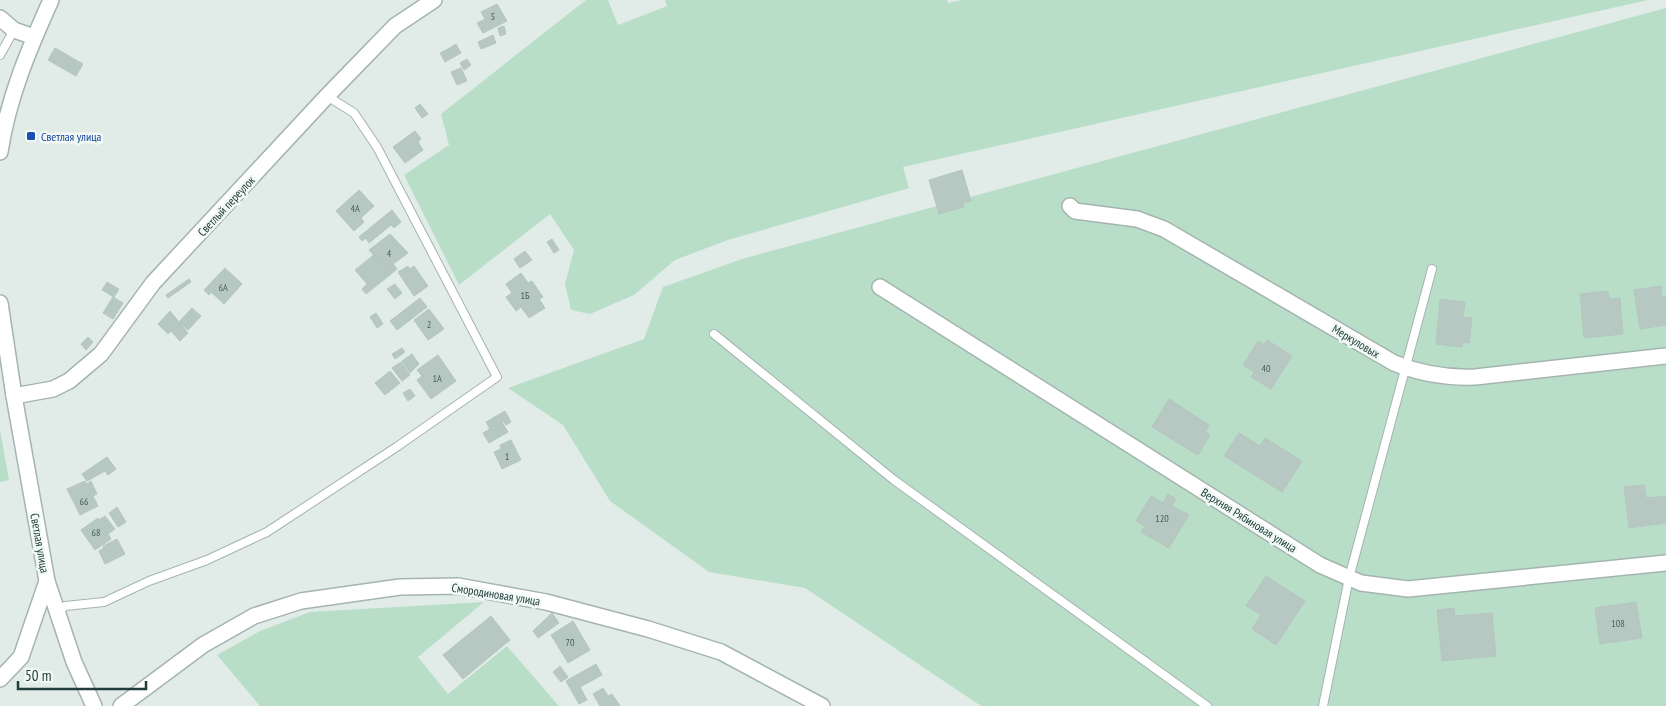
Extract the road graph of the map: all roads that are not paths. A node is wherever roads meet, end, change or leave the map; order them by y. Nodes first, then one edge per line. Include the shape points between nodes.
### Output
1 (51, 0) edge
2 (434, 0) edge
3 (0, 18) edge
4 (14, 30) junction
5 (34, 37) junction
6 (0, 55) edge
7 (327, 96) junction
8 (1, 121) edge
9 (0, 152) edge
10 (1070, 206) dead end
11 (1432, 269) dead end
12 (880, 286) dead end
13 (0, 303) edge
14 (714, 334) dead end
15 (1666, 356) edge
16 (1404, 367) junction
17 (14, 396) junction
18 (1666, 563) edge
19 (1349, 578) junction
20 (47, 581) junction
21 (58, 613) junction
22 (0, 679) edge
23 (94, 706) edge
24 (121, 706) edge
25 (822, 706) edge
26 (1207, 706) edge
27 (1323, 706) edge

1 - 5 street
2 - 7 street, Светлый переулок via 395,26
3 - 4 street
4 - 5 street
4 - 6 lane
5 - 8 street
7 - 17 street, Светлый переулок via 153,283 101,354 69,381 53,389
7 - 21 lane via 354,113 376,147 498,377 267,532 104,602 65,606
8 - 9 street
10 - 16 street, Меркуловых via 1075,211 1130,218 1164,229
11 - 16 lane
12 - 19 street, Верхняя Рябиновая улица via 1320,565
13 - 17 street, Светлая улица
14 - 26 lane via 894,480
15 - 16 street, Меркуловых via 1458,378
16 - 19 lane
17 - 20 street, Светлая улица
18 - 19 street, Верхняя Рябиновая улица via 1408,589 1361,584
19 - 27 lane
20 - 21 street, Светлая улица
20 - 22 street via 21,657
21 - 23 street, Светлая улица via 74,662
24 - 25 street, Смородиновая улица via 202,645 254,616 301,601 400,587 458,586 546,602 721,652

